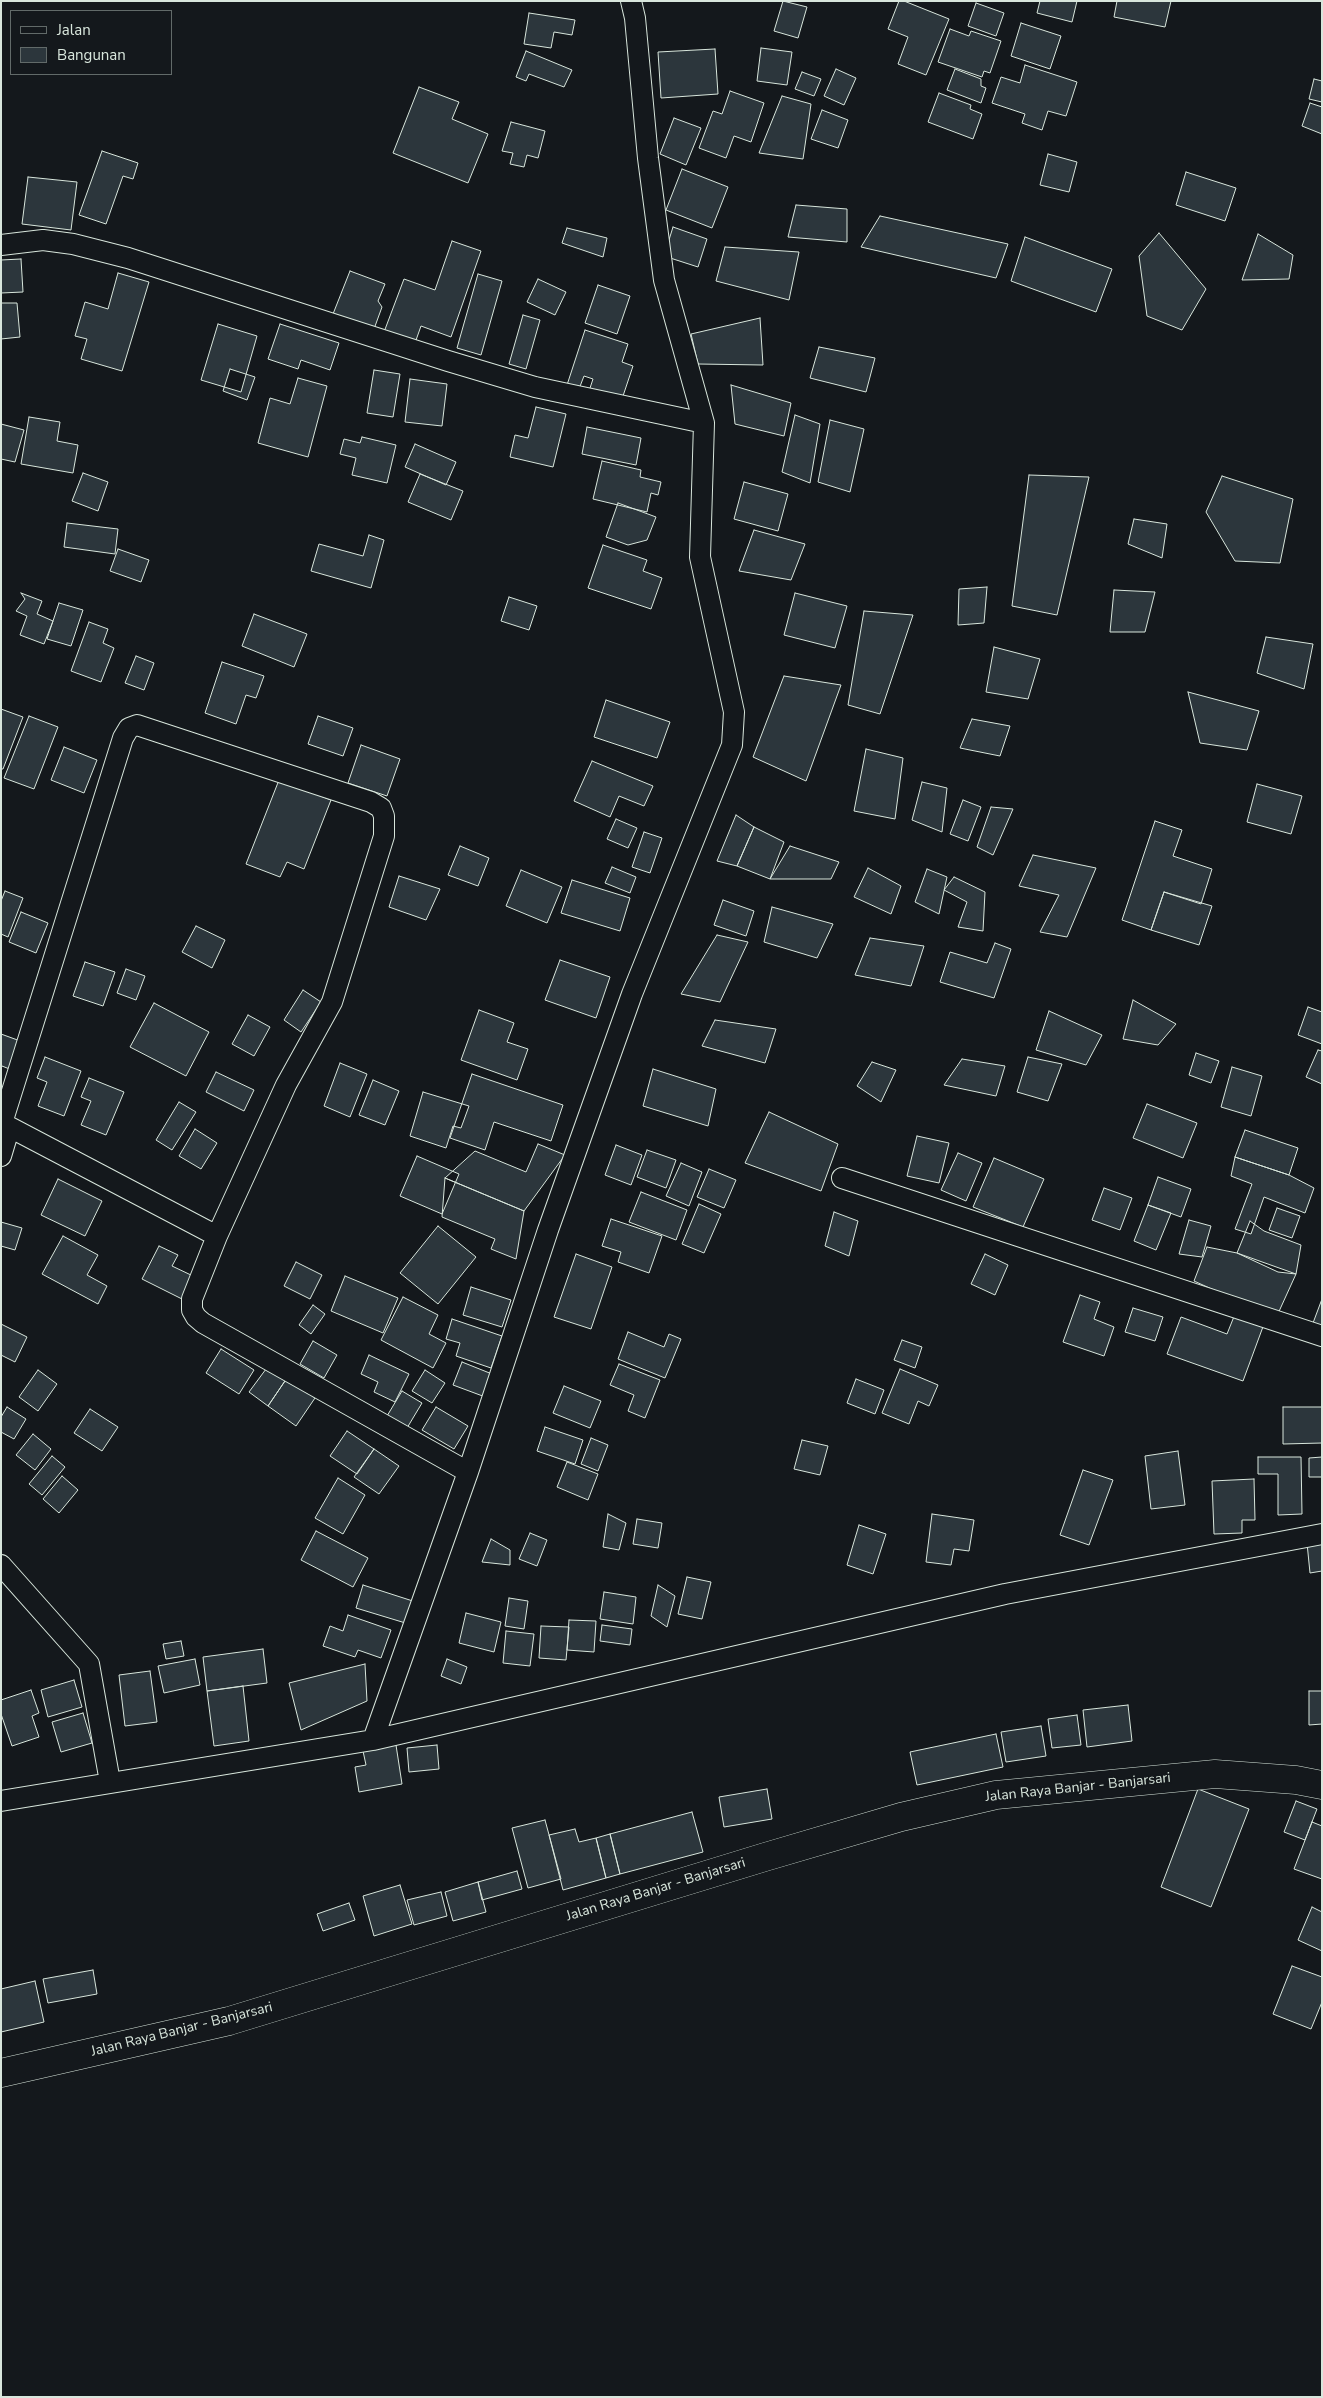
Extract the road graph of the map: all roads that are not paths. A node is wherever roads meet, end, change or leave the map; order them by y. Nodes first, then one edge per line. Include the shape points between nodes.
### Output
1 (631, 1) edge
2 (1, 245) edge
3 (704, 422) junction
4 (2, 1122) edge
5 (1, 1156) edge
6 (842, 1178) dead end
7 (217, 1236) junction
8 (1322, 1336) edge
9 (468, 1472) junction
10 (1322, 1534) edge
11 (1, 1565) edge
12 (373, 1740) junction
13 (110, 1782) junction
14 (1322, 1785) edge
15 (1, 1801) edge
16 (1, 2073) edge

1 - 3 street via 664,280
2 - 3 street via 43,240 82,246 535,387
3 - 9 street via 700,558 734,712 732,745 632,994 548,1230
4 - 5 street via 8,1136
4 - 7 street
4 - 7 street via 123,738 129,728 137,725 371,802 381,808 384,836 332,1002 286,1085
6 - 8 street
7 - 9 street via 192,1299 196,1317
9 - 12 street
10 - 12 street via 1005,1594
11 - 13 street via 90,1664
12 - 13 street
13 - 15 street
14 - 16 highway, Jalan Raya Banjar - Banjarsari via 1215,1774 996,1795 900,1817 765,1856 229,2021

